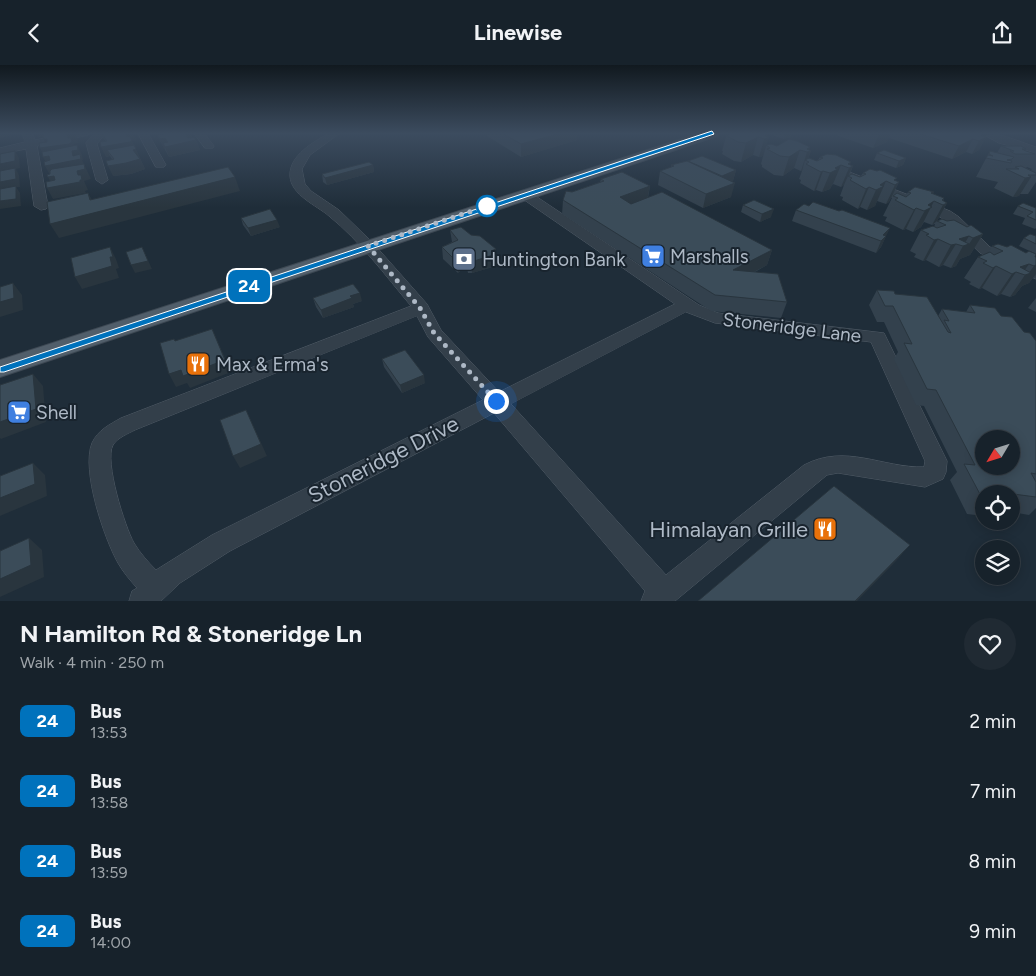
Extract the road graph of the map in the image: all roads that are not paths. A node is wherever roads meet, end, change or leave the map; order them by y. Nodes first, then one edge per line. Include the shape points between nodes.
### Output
1 (34, 158) edge
2 (95, 158) edge
3 (156, 158) edge
4 (303, 158) edge
5 (614, 158) edge
6 (635, 158) edge
7 (814, 161) edge
8 (160, 165) dead end
9 (102, 180) dead end
10 (524, 194) junction
11 (41, 206) dead end
12 (364, 242) junction
13 (1036, 274) edge
14 (688, 305) junction
15 (420, 308) junction
16 (0, 353) edge
17 (0, 369) edge
18 (496, 401) junction
19 (149, 595) edge
20 (659, 597) edge

1 - 11 street
2 - 9 street
3 - 8 street
4 - 12 street via 296,169 299,185
5 - 12 main road
6 - 10 main road
7 - 13 street via 945,214 985,251
10 - 12 main road
10 - 14 street, Stoneridge Lane
12 - 15 street
12 - 16 main road
12 - 17 main road
14 - 18 street, Stoneridge Drive
14 - 20 street, Stoneridge Lane via 715,318 878,337 936,461 935,472 925,477 838,464 823,466
15 - 18 street via 434,333
15 - 19 street via 128,424 111,434 102,445 101,469 113,524
18 - 19 street, Stoneridge Drive via 221,543 171,574
18 - 20 street

